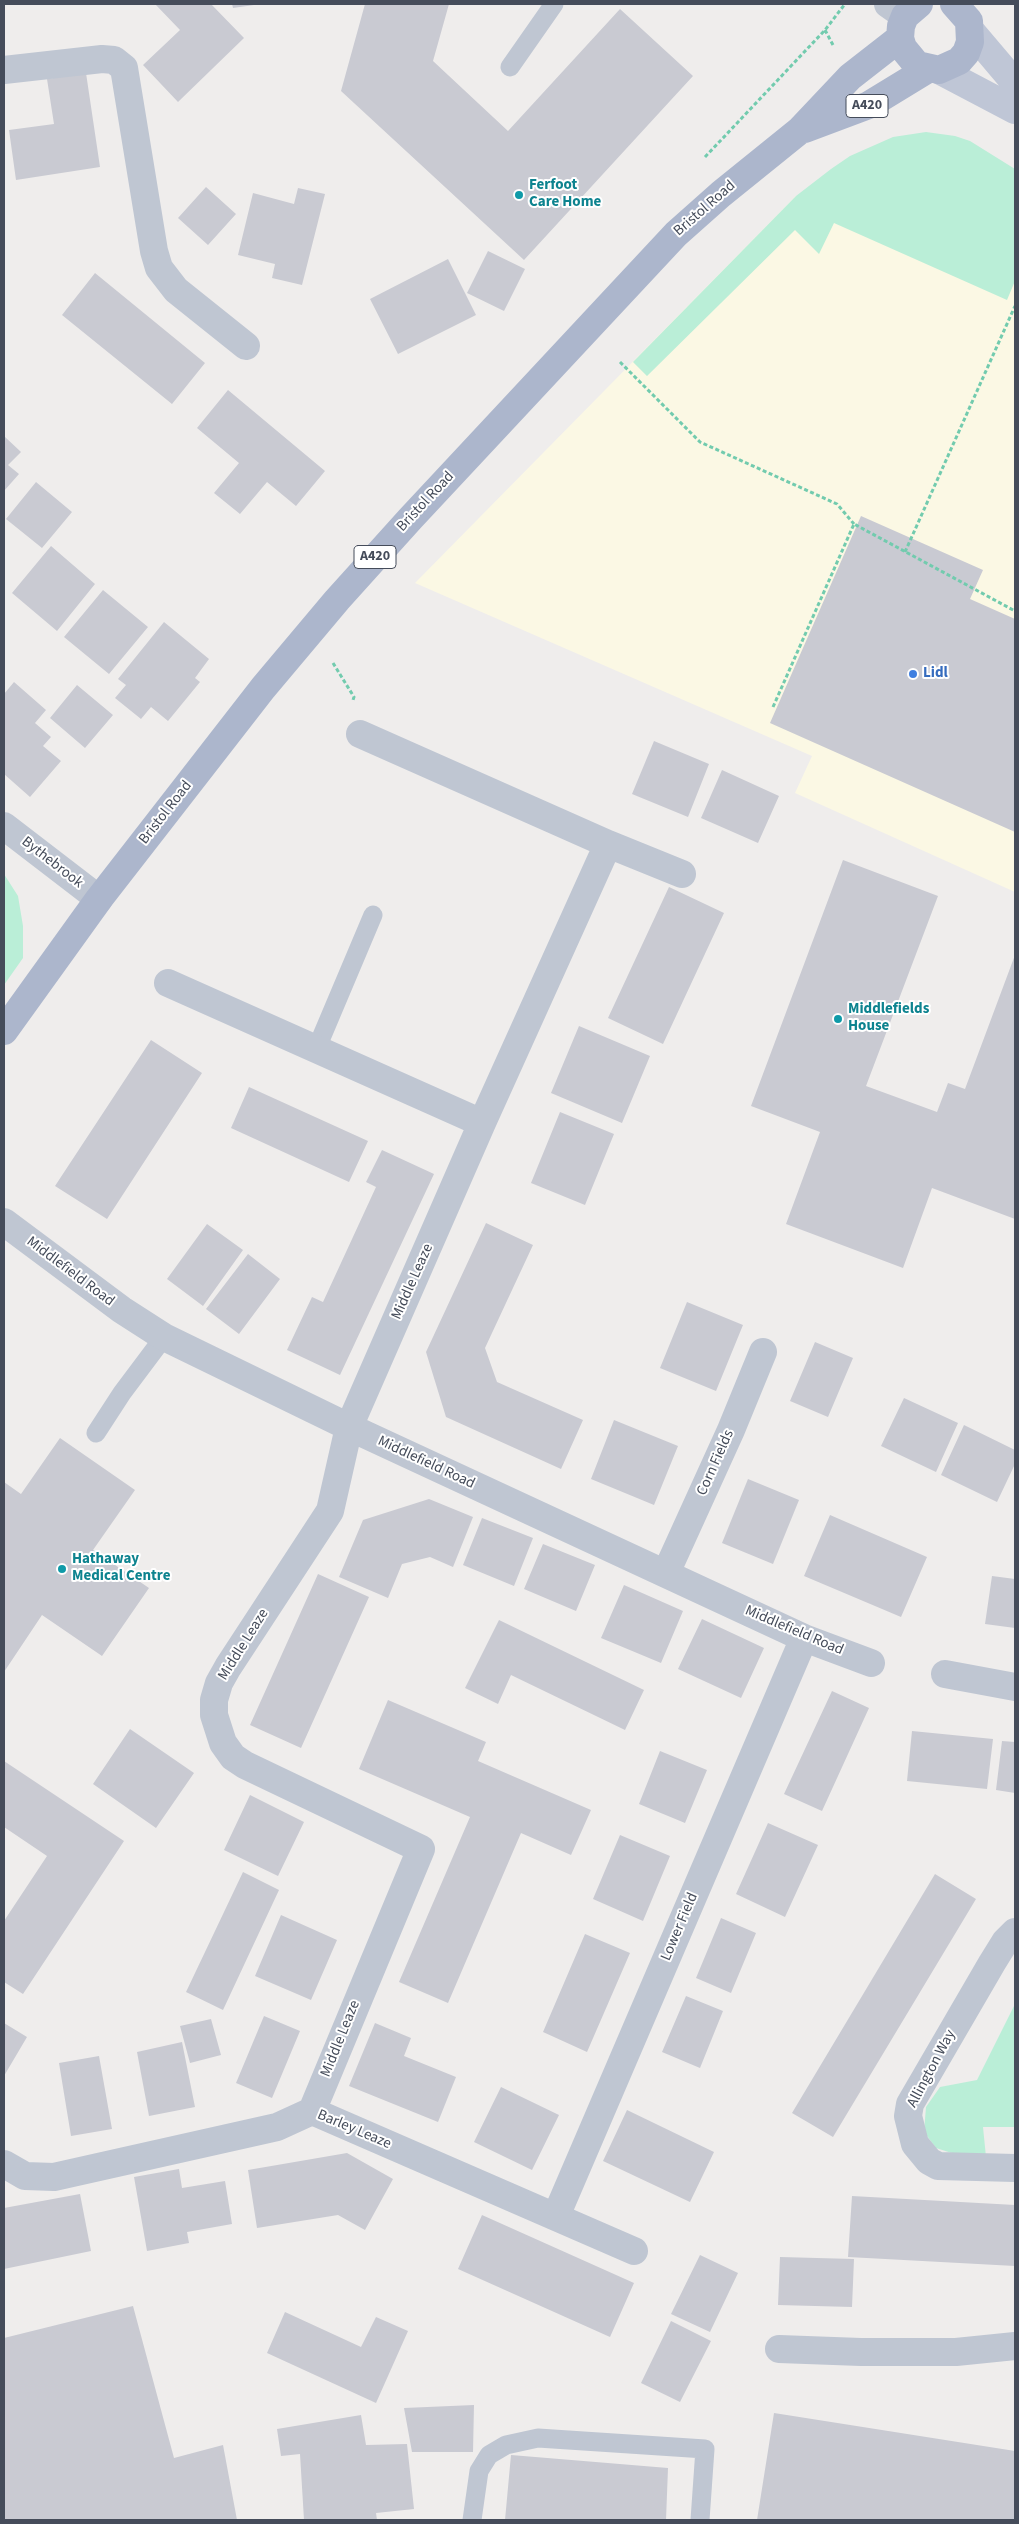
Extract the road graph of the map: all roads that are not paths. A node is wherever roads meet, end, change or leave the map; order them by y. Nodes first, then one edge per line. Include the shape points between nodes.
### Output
1 (554, 4) edge
2 (963, 13) edge
3 (903, 15) edge
4 (510, 67) dead end
5 (934, 69) junction
6 (4, 70) edge
7 (1015, 83) edge
8 (1015, 110) edge
9 (799, 131) junction
10 (246, 346) dead end
11 (360, 734) dead end
12 (4, 826) edge
13 (608, 844) junction
14 (682, 874) dead end
15 (99, 900) junction
16 (373, 914) dead end
17 (168, 984) dead end
18 (4, 1031) edge
19 (316, 1050) junction
20 (482, 1124) junction
21 (4, 1222) edge
22 (164, 1337) junction
23 (762, 1352) dead end
24 (349, 1428) junction
25 (96, 1433) dead end
26 (666, 1573) junction
27 (804, 1638) junction
28 (871, 1663) dead end
29 (945, 1674) dead end
30 (1015, 1687) edge
31 (1015, 1932) edge
32 (312, 2111) junction
33 (4, 2164) edge
34 (1015, 2168) edge
35 (556, 2216) junction
36 (634, 2251) dead end
37 (1015, 2346) edge
38 (779, 2349) dead end
39 (472, 2520) edge
40 (700, 2520) edge

1 - 4 lane
2 - 5 main road, Bristol Road via 970,42 966,53 950,67
2 - 7 main road
3 - 5 main road via 909,57 917,65
3 - 9 main road, Bristol Road / A420
5 - 8 main road
5 - 9 main road, Bristol Road / A420 via 869,105
6 - 10 street via 102,59 114,60 124,68 159,268 176,290
9 - 15 main road, Bristol Road / A420 via 676,234 410,519 263,688
11 - 13 street
12 - 15 street, Bythebrook
13 - 14 street
13 - 20 street, Middle Leaze
15 - 18 main road, Bristol Road / A420
16 - 19 lane
17 - 19 street
19 - 20 street
20 - 24 street, Middle Leaze
21 - 22 street, Middlefield Road via 122,1310
22 - 24 street, Middlefield Road
22 - 25 lane
23 - 26 street, Corn Fields via 731,1430
24 - 26 street, Middlefield Road
24 - 32 street, Middle Leaze via 330,1511 228,1667 214,1700 214,1715 223,1743 233,1757 421,1849
26 - 27 street, Middlefield Road
27 - 28 street, Middlefield Road
27 - 35 street, Lower Field
29 - 30 street
31 - 34 street, Allington Way via 1005,1942 910,2104 908,2116 915,2144 938,2166
32 - 33 street, Barley Leaze via 277,2127 54,2177 26,2176
32 - 35 street, Barley Leaze
35 - 36 street, Barley Leaze
37 - 38 street via 956,2352
39 - 40 lane via 479,2471 490,2455 506,2444 538,2438 705,2449

